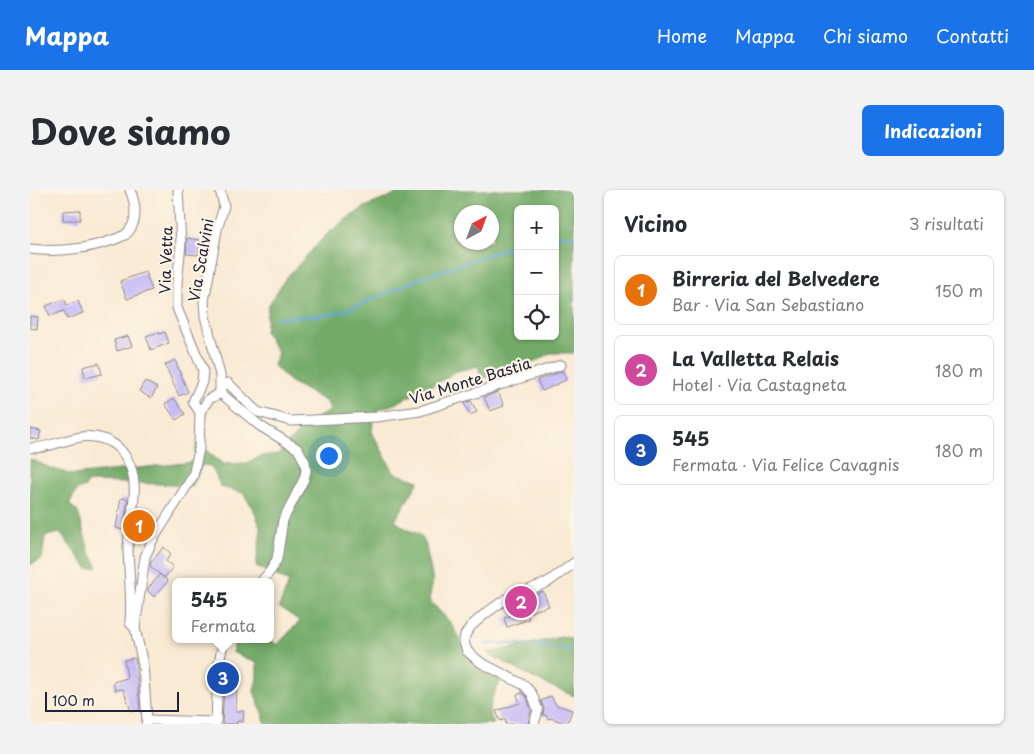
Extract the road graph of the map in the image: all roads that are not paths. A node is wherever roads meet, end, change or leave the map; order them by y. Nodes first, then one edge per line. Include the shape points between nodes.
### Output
1 (130, 190) edge
2 (178, 190) edge
3 (220, 190) edge
4 (30, 249) edge
5 (561, 365) dead end
6 (220, 391) junction
7 (200, 412) junction
8 (30, 448) edge
9 (574, 563) edge
10 (264, 578) edge
11 (135, 628) junction
12 (223, 643) edge
13 (146, 722) edge
14 (216, 723) edge
15 (534, 724) edge

1 - 4 street via 135,209 134,222 125,235 68,251
2 - 7 street, Via Vetta via 181,244 176,283 177,308 203,370 202,382 193,402
3 - 6 street, Via Scalvini via 224,206 204,300 220,375
5 - 6 street, Via Monte Bastia via 420,411 392,416 291,421 258,412 230,384 225,384
6 - 7 street via 208,399
6 - 10 street via 260,426 298,449 305,462 304,479 283,520 277,559
7 - 11 street via 199,449 193,476 145,557
8 - 11 street via 92,437 108,440 120,448 129,462 135,476 128,549 132,600 130,623
9 - 15 street via 548,582 506,599 470,627 465,635 467,651 524,685 532,694 538,710
11 - 13 street via 143,665
12 - 14 street via 218,667
13 - 14 street

